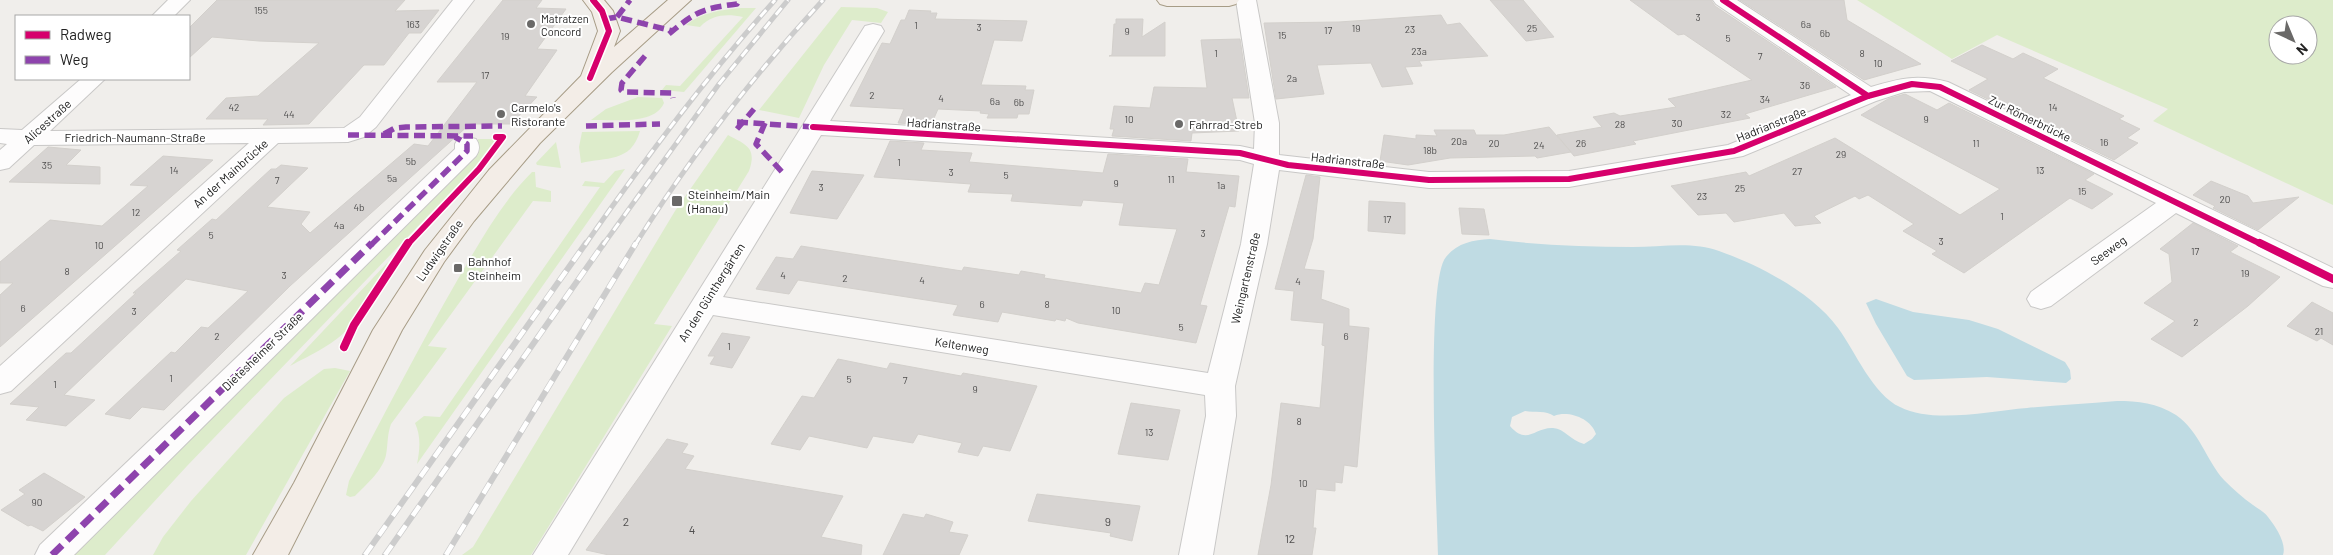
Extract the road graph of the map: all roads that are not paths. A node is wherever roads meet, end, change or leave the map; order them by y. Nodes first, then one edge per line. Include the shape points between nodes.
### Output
1 (180, 0) edge
2 (464, 0) edge
3 (593, 0) edge
4 (681, 0) edge
5 (1167, 0) edge
6 (1230, 0) edge
7 (1246, 0) edge
8 (1723, 0) edge
9 (163, 15) edge
10 (873, 31) dead end
11 (590, 78) junction
12 (93, 80) edge
13 (1868, 96) junction
14 (813, 127) junction
15 (0, 136) edge
16 (271, 136) junction
17 (28, 138) junction
18 (467, 144) dead end
19 (0, 163) edge
20 (1267, 167) junction
21 (2174, 202) junction
22 (2333, 279) edge
23 (2041, 299) dead end
24 (704, 304) junction
25 (0, 383) edge
26 (1220, 386) junction
27 (52, 555) edge
28 (270, 555) edge
29 (550, 555) edge
30 (1196, 555) edge

1 - 9 street
2 - 16 street, An der Mainbrücke via 362,128 348,135
3 - 11 main road via 602,11 609,31
4 - 11 main road, Ludwigstraße
5 - 6 main road
7 - 20 street, Weingartenstraße via 1267,123
8 - 13 street
10 - 14 street, An den Günthergärten
11 - 28 main road, Ludwigstraße via 482,193 422,274 391,325 294,515
12 - 17 street, Alicestraße
13 - 20 street, Hadrianstraße via 1734,151 1570,179 1429,180 1288,165
13 - 21 street, Zur Römerbrücke via 1909,82 1940,87
14 - 20 street, Hadrianstraße via 1240,153
14 - 24 street, An den Günthergärten
15 - 17 street, Friedrich-Naumann-Straße
16 - 17 street, Friedrich-Naumann-Straße
16 - 25 street, An der Mainbrücke
17 - 19 street, Alicestraße
18 - 27 street, Dietesheimer Straße via 468,151
20 - 26 street, Weingartenstraße via 1254,244
21 - 22 street, Zur Römerbrücke
21 - 23 street, Seeweg
24 - 26 street, Keltenweg
24 - 29 street, An den Günthergärten
26 - 30 street, Weingartenstraße via 1221,416

